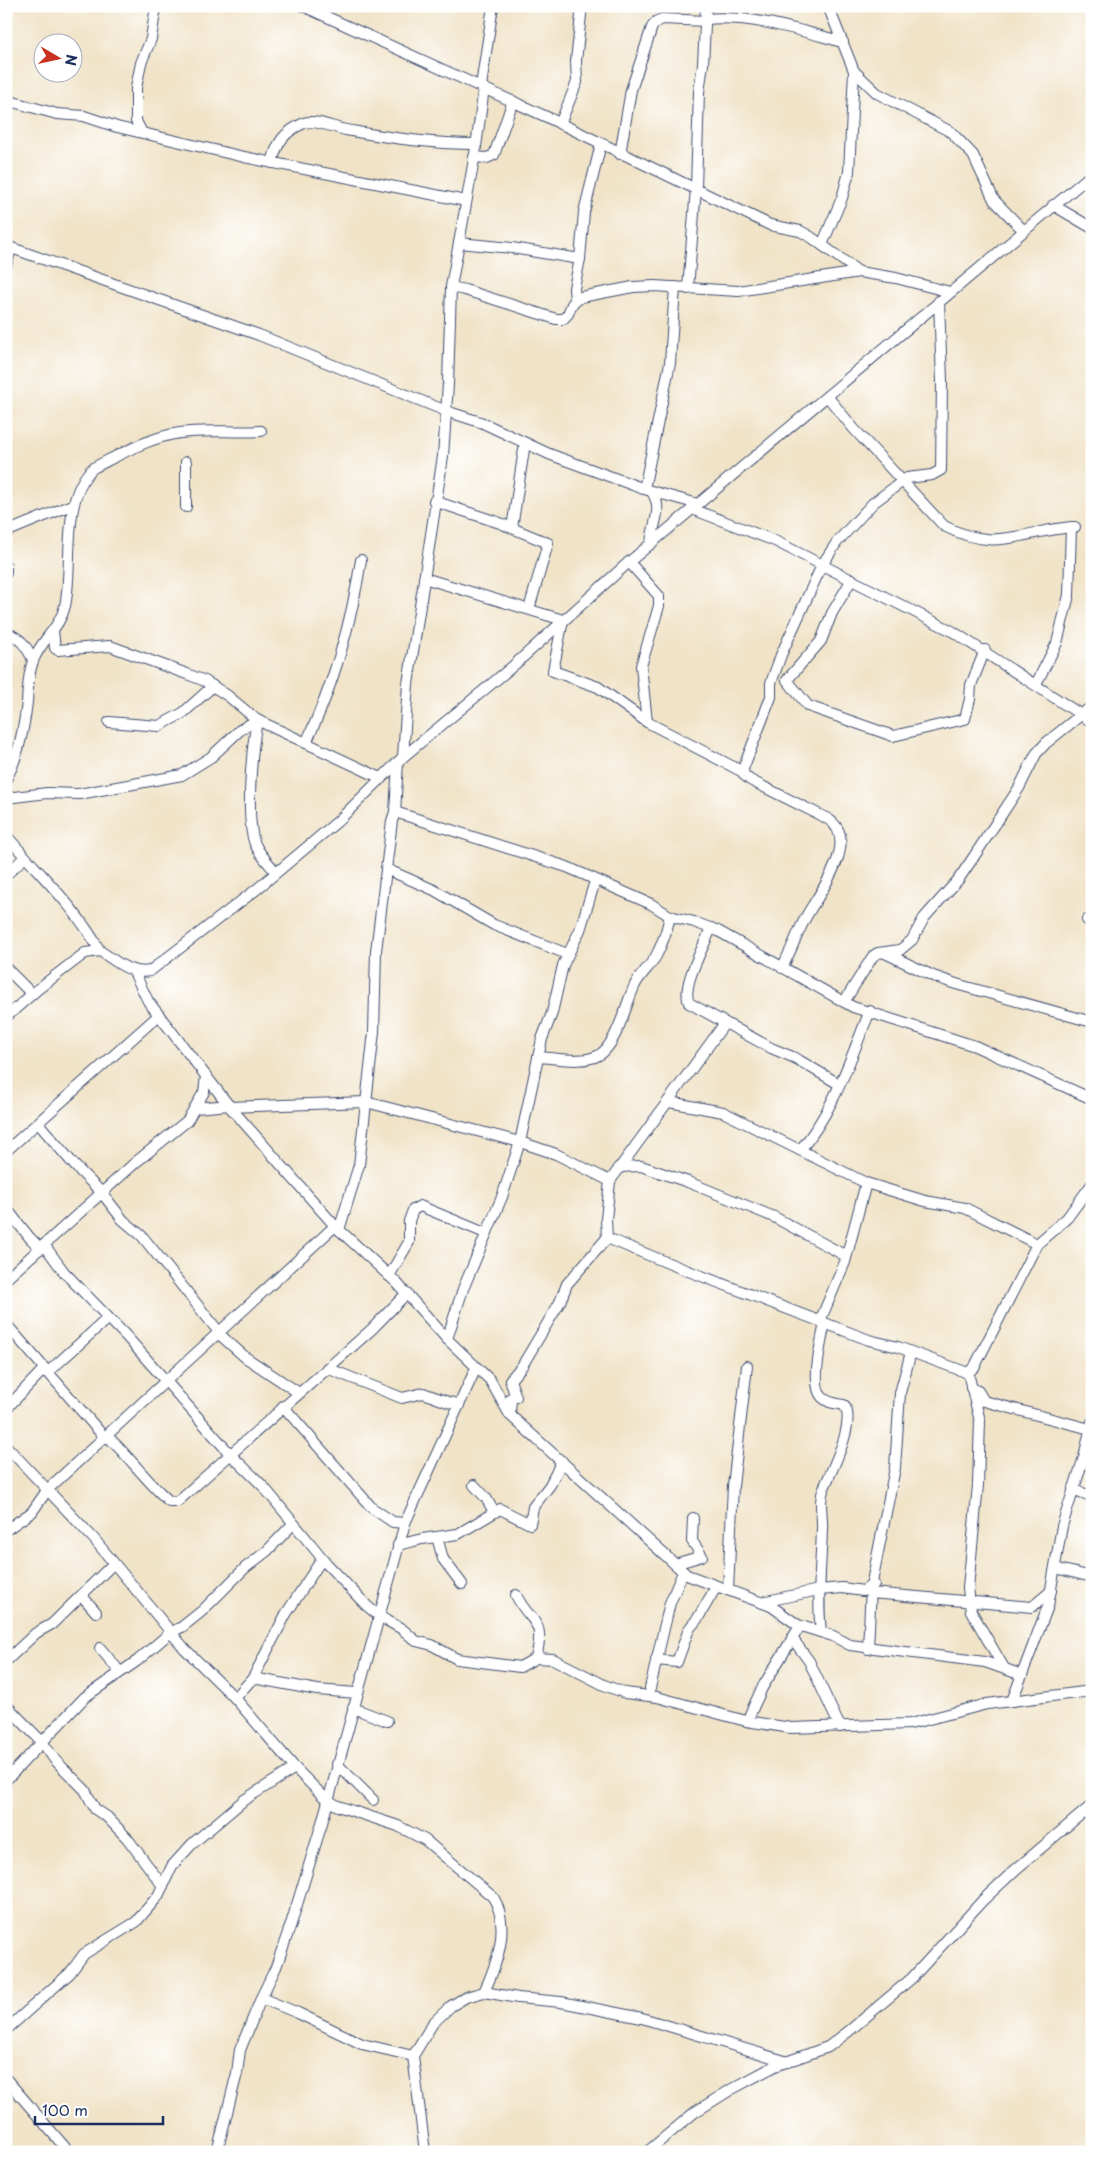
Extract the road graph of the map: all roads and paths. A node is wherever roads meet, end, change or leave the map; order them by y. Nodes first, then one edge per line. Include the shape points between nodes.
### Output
1 (156, 6) edge
2 (303, 6) edge
3 (493, 6) edge
4 (582, 6) edge
5 (706, 6) edge
6 (828, 6) edge
7 (706, 20) junction
8 (843, 42) junction
9 (854, 71) junction
10 (482, 87) junction
11 (6, 100) edge
12 (513, 101) junction
13 (560, 124) junction
14 (141, 131) junction
15 (476, 144) junction
16 (601, 144) junction
17 (620, 154) junction
18 (474, 157) junction
19 (272, 163) junction
20 (1092, 174) edge
21 (696, 188) junction
22 (466, 201) junction
23 (1053, 205) junction
24 (1072, 215) junction
25 (1092, 218) edge
26 (1092, 228) edge
27 (1023, 230) junction
28 (459, 243) junction
29 (822, 246) junction
30 (8, 248) edge
31 (580, 259) junction
32 (6, 265) edge
33 (859, 272) junction
34 (451, 287) junction
35 (675, 287) junction
36 (688, 289) junction
37 (950, 292) junction
38 (575, 300) junction
39 (939, 301) junction
40 (827, 396) junction
41 (446, 411) junction
42 (261, 431) dead end
43 (525, 443) junction
44 (186, 462) dead end
45 (902, 482) junction
46 (648, 490) junction
47 (434, 501) junction
48 (74, 504) junction
49 (695, 506) junction
50 (186, 507) dead end
51 (512, 528) junction
52 (6, 532) edge
53 (651, 544) junction
54 (361, 560) dead end
55 (629, 562) junction
56 (822, 565) junction
57 (6, 566) edge
58 (6, 573) edge
59 (424, 578) junction
60 (852, 579) junction
61 (529, 609) junction
62 (563, 620) junction
63 (53, 631) junction
64 (6, 632) edge
65 (984, 650) junction
66 (33, 660) junction
67 (1036, 684) junction
68 (213, 686) junction
69 (1092, 706) edge
70 (1079, 715) junction
71 (257, 720) junction
72 (109, 722) dead end
73 (647, 722) junction
74 (1092, 722) edge
75 (306, 743) junction
76 (401, 759) junction
77 (743, 772) junction
78 (381, 778) junction
79 (6, 779) edge
80 (6, 798) edge
81 (395, 812) junction
82 (6, 836) edge
83 (25, 857) junction
84 (386, 869) junction
85 (276, 872) junction
86 (6, 875) edge
87 (595, 881) junction
88 (670, 916) junction
89 (711, 928) junction
90 (100, 951) junction
91 (884, 952) junction
92 (567, 954) junction
93 (6, 968) edge
94 (782, 968) junction
95 (134, 972) junction
96 (32, 994) junction
97 (844, 1002) junction
98 (870, 1011) junction
99 (159, 1015) junction
100 (6, 1017) edge
101 (1092, 1022) edge
102 (725, 1023) junction
103 (538, 1057) junction
104 (206, 1076) junction
105 (839, 1084) junction
106 (1092, 1099) edge
107 (366, 1102) junction
108 (669, 1102) junction
109 (230, 1106) junction
110 (196, 1108) junction
111 (38, 1123) junction
112 (520, 1142) junction
113 (800, 1150) junction
114 (6, 1151) edge
115 (619, 1167) junction
116 (610, 1180) junction
117 (866, 1183) junction
118 (1092, 1184) edge
119 (102, 1193) junction
120 (6, 1208) edge
121 (337, 1228) junction
122 (485, 1233) junction
123 (607, 1238) junction
124 (1037, 1244) junction
125 (43, 1247) junction
126 (846, 1256) junction
127 (389, 1276) junction
128 (6, 1279) edge
129 (407, 1293) junction
130 (108, 1318) junction
131 (823, 1322) junction
132 (6, 1324) edge
133 (219, 1332) junction
134 (447, 1339) junction
135 (911, 1352) junction
136 (747, 1366) dead end
137 (327, 1368) junction
138 (476, 1368) junction
139 (46, 1371) junction
140 (968, 1372) junction
141 (166, 1382) junction
142 (971, 1388) junction
143 (298, 1393) junction
144 (459, 1404) junction
145 (283, 1406) junction
146 (6, 1409) edge
147 (510, 1416) junction
148 (1091, 1426) edge
149 (106, 1437) junction
150 (6, 1446) edge
151 (231, 1455) junction
152 (11, 1458) edge
153 (562, 1461) junction
154 (474, 1485) dead end
155 (48, 1489) junction
156 (1073, 1489) junction
157 (1092, 1497) edge
158 (494, 1512) junction
159 (693, 1518) dead end
160 (405, 1523) junction
161 (9, 1524) edge
162 (293, 1524) junction
163 (437, 1537) junction
164 (398, 1545) junction
165 (322, 1559) junction
166 (113, 1564) junction
167 (675, 1564) junction
168 (1054, 1568) junction
169 (683, 1572) junction
170 (1092, 1577) edge
171 (462, 1584) dead end
172 (716, 1587) junction
173 (873, 1587) junction
174 (728, 1590) junction
175 (819, 1590) junction
176 (1050, 1591) junction
177 (516, 1595) dead end
178 (82, 1596) junction
179 (970, 1600) junction
180 (762, 1602) junction
181 (96, 1612) dead end
182 (378, 1616) junction
183 (800, 1626) junction
184 (170, 1632) junction
185 (821, 1632) junction
186 (792, 1638) junction
187 (100, 1648) dead end
188 (868, 1649) junction
189 (536, 1658) junction
190 (656, 1660) junction
191 (6, 1661) edge
192 (1004, 1668) junction
193 (120, 1672) junction
194 (1022, 1675) junction
195 (253, 1678) junction
196 (650, 1688) dead end
197 (1092, 1691) edge
198 (357, 1693) junction
199 (235, 1698) junction
200 (1012, 1701) junction
201 (6, 1705) edge
202 (353, 1708) junction
203 (387, 1721) dead end
204 (747, 1722) junction
205 (840, 1727) junction
206 (43, 1743) junction
207 (337, 1764) junction
208 (295, 1768) junction
209 (6, 1780) edge
210 (327, 1800) junction
211 (374, 1800) dead end
212 (1092, 1805) edge
213 (164, 1886) junction
214 (484, 1992) junction
215 (261, 1998) junction
216 (6, 2030) edge
217 (413, 2056) junction
218 (788, 2062) junction
219 (6, 2079) edge
220 (69, 2152) edge
221 (217, 2152) edge
222 (425, 2152) edge
223 (647, 2152) edge

1 - 14 street via 151,38 136,84 136,121
2 - 10 street
3 - 10 street
4 - 13 street via 576,55 577,82
5 - 7 street
6 - 8 street
7 - 8 street via 753,20
7 - 17 street via 662,19 652,27 631,90
7 - 21 street via 696,128
8 - 9 street
9 - 27 street via 877,93 951,132 973,155 994,200
9 - 29 street via 849,172
10 - 12 street
10 - 15 street
11 - 14 street
12 - 13 street
12 - 18 street via 494,155
13 - 16 street
14 - 19 street
15 - 18 street
15 - 19 street via 386,137 313,122 304,124 278,142
16 - 17 street
16 - 31 street via 584,212
17 - 21 street
18 - 22 street
19 - 22 street
20 - 23 street
21 - 29 street via 770,225 800,231
21 - 36 street
22 - 28 street
23 - 24 street
23 - 27 street
24 - 25 street
24 - 26 street
27 - 37 street
28 - 31 street
28 - 34 street
29 - 33 street
30 - 32 street
30 - 41 street via 258,335
31 - 38 street
33 - 36 street via 738,291
33 - 37 street
34 - 38 street via 556,319 566,317
34 - 41 street
35 - 36 street
35 - 38 street via 633,287
35 - 46 street via 670,363
37 - 39 street
39 - 40 street
39 - 45 street via 942,322 941,470
40 - 45 street
40 - 49 street
41 - 43 street via 483,423
41 - 47 street via 443,456
42 - 48 street via 212,430 156,438 94,468 83,481
43 - 46 street
43 - 51 street
44 - 50 street
45 - 56 street via 873,503 848,529
45 - 67 street via 944,526 958,533 998,541 1073,527 1068,601 1057,643
46 - 49 street
46 - 53 street via 658,502
47 - 51 street
47 - 59 street
48 - 52 street
48 - 63 street via 68,592
49 - 53 street
49 - 56 street
51 - 61 street via 548,543
53 - 55 street
54 - 75 street via 336,672
55 - 62 street
55 - 73 street via 659,596 660,606 641,666
56 - 60 street
56 - 77 street via 781,655 771,683 771,696
57 - 58 street
59 - 61 street
59 - 76 street via 408,684
60 - 65 street
60 - 65 street via 832,613 821,641 787,680 808,706 893,736 966,719 971,685
61 - 62 street
62 - 73 street via 552,671 598,687
62 - 76 street
63 - 66 street
63 - 68 street via 58,650 119,648
64 - 66 street via 25,644
65 - 67 street
66 - 79 street via 16,757
67 - 70 street
68 - 71 street
68 - 72 street via 190,709 159,726
69 - 70 street
70 - 74 street
70 - 91 street via 1036,754 1019,788 971,861 924,918 912,940 900,950
71 - 75 street
71 - 80 street via 240,730 211,757 182,775 79,794
71 - 85 street via 252,779 253,836 260,852
73 - 77 street
75 - 78 street
76 - 78 street
76 - 81 street
77 - 94 street via 766,790 828,818 840,832 831,878 807,916
78 - 85 street via 338,821
81 - 84 street
81 - 87 street via 568,867
82 - 83 street
83 - 86 street
83 - 90 street via 58,892
84 - 92 street via 434,890 494,926
84 - 107 street via 376,952 376,998
85 - 95 street via 150,971
87 - 88 street via 651,904
87 - 92 street via 580,930
88 - 89 street
88 - 103 street via 655,958 634,985 610,1045 602,1054 580,1059
89 - 94 street
89 - 102 street via 692,972 687,998 689,1003
90 - 95 street
90 - 96 street via 85,953
91 - 97 street via 873,956
91 - 101 street via 956,984
92 - 103 street
93 - 96 street
94 - 97 street
95 - 99 street
96 - 100 street
97 - 98 street
98 - 105 street
98 - 106 street via 975,1046
99 - 104 street
99 - 111 street
102 - 105 street via 796,1058
102 - 108 street
103 - 112 street
104 - 109 street
104 - 110 street via 204,1092
105 - 113 street via 812,1137
107 - 109 street
107 - 112 street
107 - 121 street via 359,1165
108 - 113 street via 723,1112
108 - 115 street
109 - 110 street
109 - 121 street
110 - 119 street via 187,1120
111 - 114 street
111 - 119 street
112 - 116 street via 556,1154
112 - 122 street via 502,1197
113 - 117 street
115 - 116 street
115 - 126 street via 641,1166 674,1176 774,1217
116 - 123 street
117 - 124 street via 918,1199 965,1208
117 - 126 street
118 - 124 street via 1067,1218
119 - 125 street
119 - 133 street via 122,1220 142,1236
120 - 125 street
121 - 127 street
121 - 133 street
122 - 127 street via 420,1206 413,1210 409,1221 409,1242
122 - 134 street
123 - 131 street
123 - 147 street via 568,1284 522,1366 510,1380 516,1397 511,1398
124 - 140 street via 979,1359
125 - 128 street
125 - 130 street
126 - 131 street
127 - 129 street
129 - 134 street
129 - 137 street
130 - 139 street
130 - 141 street
131 - 135 street
131 - 175 street via 818,1391 831,1403 844,1406 847,1412 846,1430 823,1490 820,1509
132 - 139 street
133 - 141 street
133 - 143 street via 245,1357
134 - 138 street
135 - 140 street
135 - 173 street via 900,1393 894,1475
136 - 174 street via 733,1486
137 - 143 street
137 - 144 street via 402,1398 423,1393
138 - 144 street
138 - 147 street via 490,1380
139 - 146 street
139 - 149 street
140 - 142 street
141 - 149 street
141 - 151 street
142 - 148 street via 978,1391 984,1402
142 - 179 street via 980,1421 978,1485 968,1588
143 - 145 street
144 - 160 street
145 - 151 street
145 - 160 street via 372,1508 394,1522
147 - 153 street
148 - 156 street
149 - 151 street via 126,1453 140,1472 173,1503
149 - 155 street
150 - 152 street
151 - 162 street via 263,1486
152 - 155 street
153 - 158 street via 550,1485 533,1507 530,1524 500,1509
153 - 167 street
154 - 158 street
155 - 161 street via 32,1512
155 - 166 street
156 - 157 street
156 - 168 street
158 - 163 street via 458,1534
159 - 167 street via 692,1541 702,1556
160 - 164 street
162 - 165 street
162 - 184 street via 202,1611
163 - 164 street
163 - 171 street via 443,1559
164 - 182 street
165 - 182 street
165 - 195 street via 286,1614
166 - 178 street
166 - 184 street
167 - 169 street
168 - 170 street
168 - 176 street
169 - 172 street
169 - 190 street via 670,1602
172 - 174 street
172 - 190 street via 689,1629 677,1662
173 - 175 street via 864,1591 842,1588
173 - 179 street
173 - 188 street
174 - 180 street
175 - 180 street
175 - 185 street
176 - 179 street via 1032,1607
176 - 194 street via 1048,1606
177 - 189 street via 539,1629 541,1637
178 - 181 street
178 - 191 street
179 - 192 street via 971,1611
180 - 183 street
182 - 189 street via 416,1641 432,1645 457,1659 520,1667
182 - 198 street
183 - 185 street
183 - 186 street
184 - 193 street
184 - 199 street
185 - 188 street
186 - 204 street via 762,1688
186 - 205 street via 808,1661
187 - 193 street
188 - 192 street via 985,1662
189 - 204 street via 553,1659 625,1693 657,1697
190 - 196 street
192 - 194 street
193 - 206 street via 85,1697
194 - 200 street
195 - 198 street via 317,1690
195 - 199 street
197 - 200 street
198 - 202 street
199 - 208 street
200 - 205 street via 987,1704 910,1724
201 - 206 street
202 - 203 street
202 - 207 street
204 - 205 street via 791,1728
206 - 209 street
206 - 213 street via 54,1760 85,1790 95,1808 127,1838
207 - 210 street
207 - 211 street
208 - 210 street
208 - 213 street via 244,1800 192,1844 172,1866
210 - 214 street via 398,1826 425,1840 494,1897 500,1908 501,1939 495,1968
210 - 215 street via 276,1967
212 - 218 street via 983,1900 912,1978 877,2008 828,2048
213 - 216 street via 149,1910 136,1922 84,1954 70,1973
214 - 217 street via 466,1997 432,2023
214 - 218 street via 561,2002 642,2018
215 - 217 street via 362,2044
215 - 221 street via 240,2050
217 - 222 street
218 - 223 street via 775,2066 695,2112
219 - 220 street

